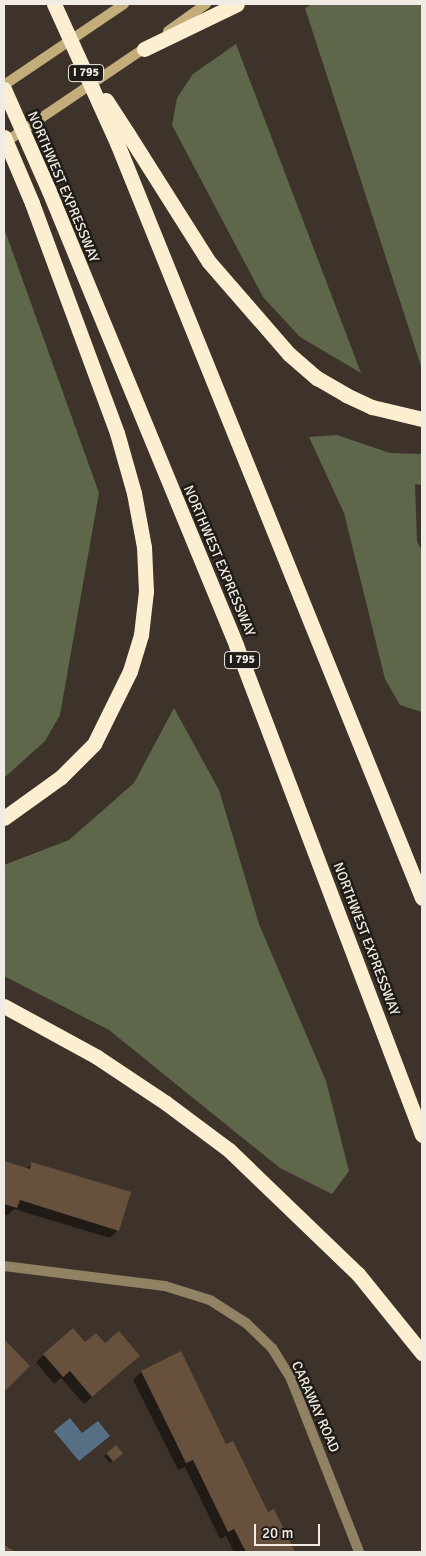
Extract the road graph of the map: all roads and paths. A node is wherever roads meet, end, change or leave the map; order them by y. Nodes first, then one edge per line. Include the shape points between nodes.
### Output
1 (54, 4) edge
2 (124, 4) edge
3 (206, 4) edge
4 (237, 4) edge
5 (144, 49) junction
6 (4, 87) edge
7 (4, 137) edge
8 (122, 138) junction
9 (4, 143) edge
10 (422, 419) edge
11 (4, 818) edge
12 (422, 898) edge
13 (4, 1006) edge
14 (422, 1135) edge
15 (4, 1266) edge
16 (422, 1353) edge
17 (359, 1552) edge

1 - 8 highway, I 795, bridge via 78,57
2 - 6 main road
3 - 5 main road
4 - 5 highway
5 - 9 main road
6 - 14 highway, NORTHWEST EXPRESSWAY / I 795, bridge via 236,645
7 - 11 highway, bridge via 32,202 117,432 142,538 146,591 141,635 130,671 94,744 61,777
8 - 10 highway via 209,262 290,354 317,378 346,395 372,407
8 - 12 highway, I 795
13 - 16 highway via 97,1057 229,1150 358,1274
15 - 17 street, CARAWAY ROAD via 165,1286 210,1300 246,1323 272,1348 291,1379

